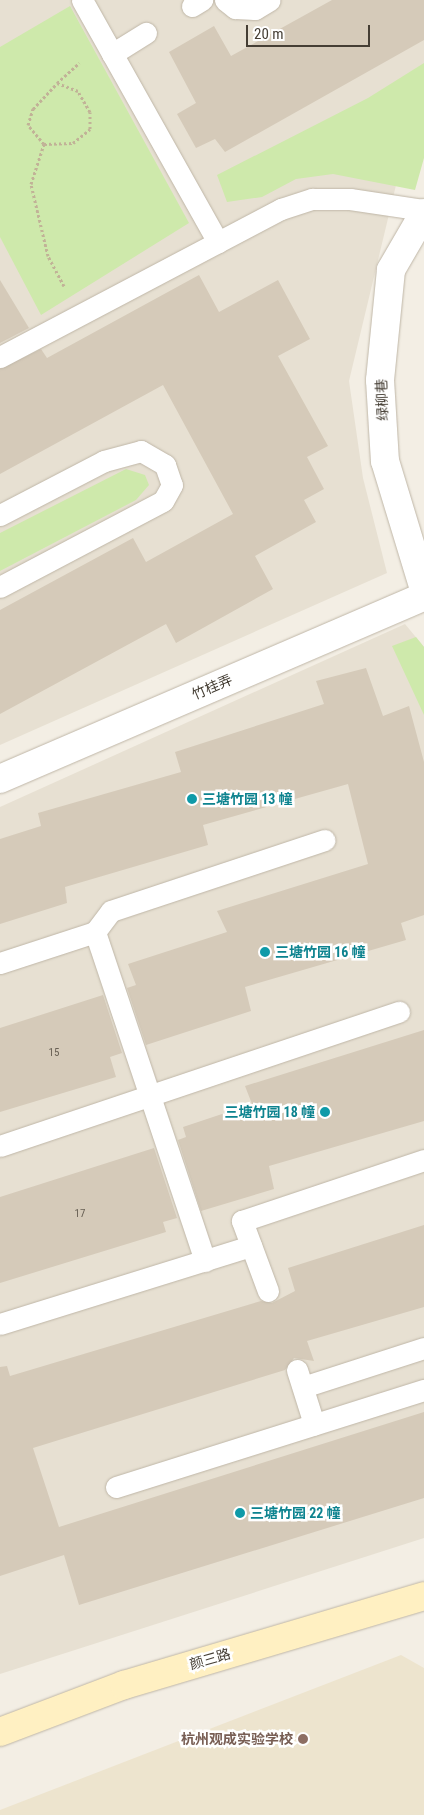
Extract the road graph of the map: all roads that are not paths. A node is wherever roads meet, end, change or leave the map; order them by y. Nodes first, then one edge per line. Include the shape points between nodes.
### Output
1 (82, 0) edge
2 (225, 0) edge
3 (270, 0) edge
4 (146, 34) dead end
5 (112, 54) junction
6 (424, 212) edge
7 (218, 242) junction
8 (0, 357) edge
9 (0, 516) edge
10 (0, 587) edge
11 (424, 589) edge
12 (424, 596) edge
13 (0, 779) edge
14 (324, 840) dead end
15 (95, 932) junction
16 (0, 963) edge
17 (399, 1012) dead end
18 (151, 1096) junction
19 (0, 1146) edge
20 (424, 1160) edge
21 (251, 1246) junction
22 (206, 1261) junction
23 (268, 1291) dead end
24 (0, 1324) edge
25 (424, 1348) edge
26 (424, 1390) edge
27 (314, 1424) junction
28 (116, 1487) dead end
29 (424, 1596) edge
30 (0, 1732) edge

1 - 5 lane
2 - 3 lane via 235,8 255,9
4 - 5 lane
5 - 7 lane
6 - 7 lane via 350,199 312,199 281,209
6 - 11 street, 绿柳巷 via 391,270 380,380 385,461
7 - 8 lane
9 - 10 lane via 104,461 141,451 165,464 172,485 163,501
12 - 13 street, 竹桂弄
14 - 15 lane via 111,911
15 - 16 lane
15 - 18 lane
17 - 18 lane
18 - 19 lane
18 - 22 lane
20 - 21 lane via 242,1222
21 - 22 lane
21 - 23 lane
22 - 24 lane
25 - 27 lane via 300,1378
26 - 27 lane
27 - 28 lane
29 - 30 street, 颜三路 via 124,1685

